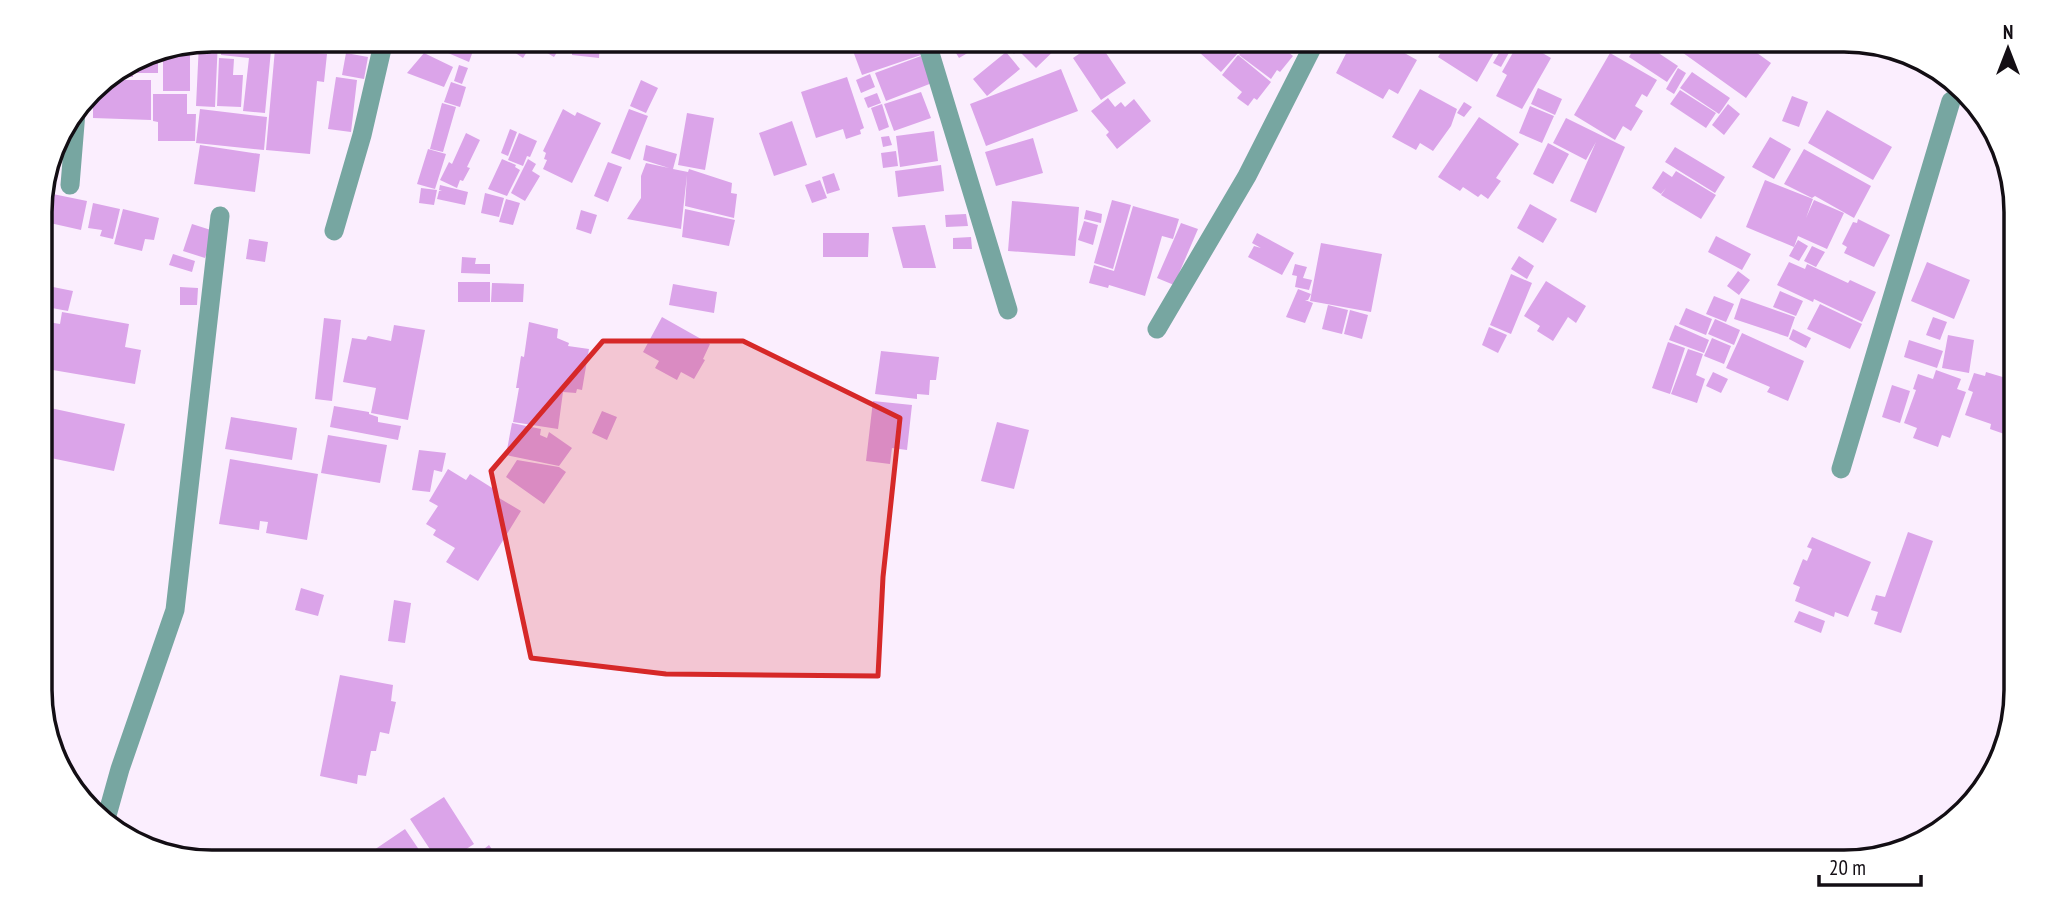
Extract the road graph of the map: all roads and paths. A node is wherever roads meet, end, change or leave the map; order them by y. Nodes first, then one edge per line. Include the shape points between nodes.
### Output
1 (381, 52) edge
2 (930, 52) edge
3 (1310, 52) edge
4 (1951, 101) dead end
5 (74, 131) edge
6 (70, 185) dead end
7 (220, 216) dead end
8 (334, 231) dead end
9 (1008, 310) dead end
10 (1157, 329) dead end
11 (1841, 469) dead end
12 (108, 812) edge

1 - 8 street
2 - 9 street
3 - 10 street via 1247,176
4 - 11 street
5 - 6 street
7 - 12 street via 175,610

